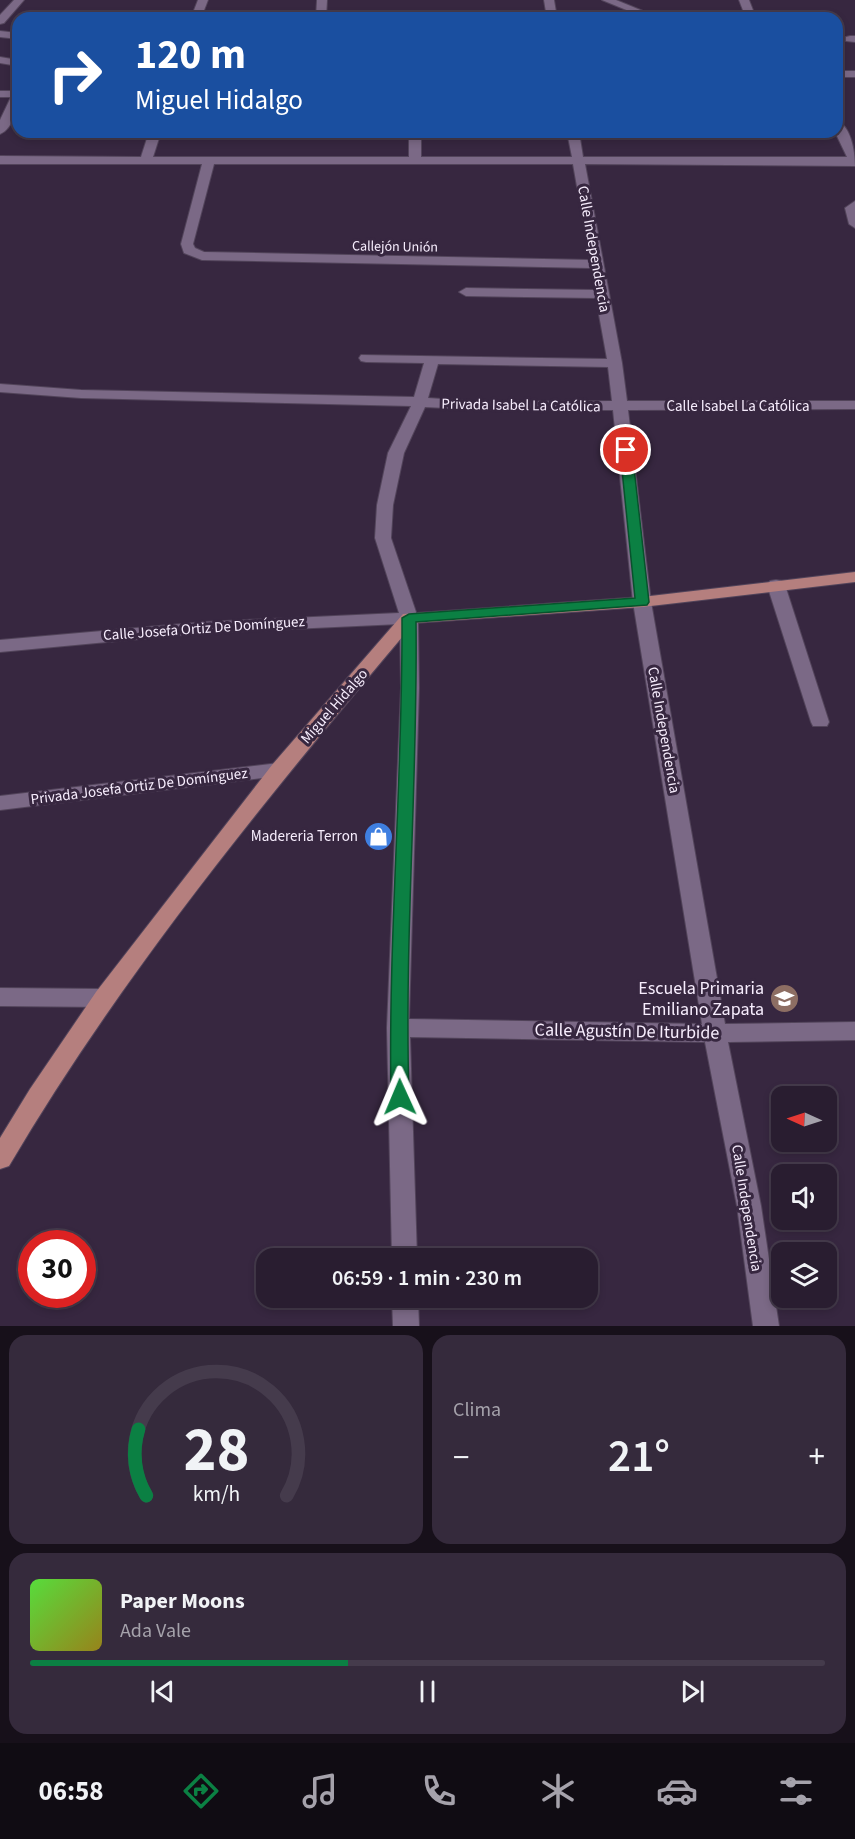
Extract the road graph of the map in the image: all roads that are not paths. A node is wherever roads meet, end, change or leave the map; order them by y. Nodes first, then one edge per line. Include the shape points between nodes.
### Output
1 (19, 0) edge
2 (607, 0) edge
3 (639, 12) edge
4 (0, 21) edge
5 (12, 106) edge
6 (0, 131) edge
7 (843, 136) edge
8 (153, 138) edge
9 (415, 138) edge
10 (574, 138) edge
11 (146, 159) junction
12 (5, 160) edge
13 (209, 160) junction
14 (415, 160) junction
15 (855, 161) edge
16 (578, 162) junction
17 (2, 173) dead end
18 (853, 206) edge
19 (855, 224) edge
20 (596, 264) junction
21 (466, 292) dead end
22 (602, 294) junction
23 (366, 358) dead end
24 (432, 360) junction
25 (615, 363) junction
26 (0, 388) edge
27 (420, 402) junction
28 (855, 405) edge
29 (621, 406) junction
30 (855, 577) edge
31 (776, 585) junction
32 (642, 602) junction
33 (409, 618) junction
34 (0, 646) edge
35 (820, 722) dead end
36 (279, 770) junction
37 (0, 803) edge
38 (0, 997) edge
39 (104, 998) junction
40 (398, 1028) junction
41 (855, 1031) edge
42 (715, 1033) junction
43 (0, 1159) edge
44 (404, 1248) edge
45 (405, 1308) edge
46 (406, 1326) edge
47 (766, 1326) edge

1 - 4 street
2 - 3 street
5 - 6 street
7 - 15 street
8 - 11 street
9 - 14 street
10 - 16 street, Calle Independencia
11 - 12 street
11 - 13 street
12 - 17 street
13 - 14 street
13 - 20 street, Callejón Unión via 187,244 194,254 216,258
14 - 16 street
15 - 16 street
16 - 20 street, Calle Independencia
18 - 19 street
20 - 22 street, Calle Independencia
21 - 22 street
22 - 25 street, Calle Independencia
23 - 24 street
24 - 25 street
24 - 27 street
25 - 29 street, Calle Independencia
26 - 27 street, Privada Isabel La Católica via 81,394
27 - 29 street, Privada Isabel La Católica
27 - 33 street via 396,453 385,505 383,538
28 - 29 street, Calle Isabel La Católica
29 - 32 street, Calle Independencia
30 - 31 main road
31 - 32 main road
31 - 35 street
32 - 33 main road
32 - 42 street, Calle Independencia
33 - 34 street, Calle Josefa Ortiz De Domínguez via 180,628
33 - 36 main road, Miguel Hidalgo
33 - 40 street via 410,700
36 - 37 street, Privada Josefa Ortiz De Domínguez
36 - 39 main road, Miguel Hidalgo
38 - 39 street
39 - 43 main road, Miguel Hidalgo
40 - 42 street, Calle Agustín De Iturbide
40 - 44 street
41 - 42 street, Calle Agustín De Iturbide
42 - 47 street, Calle Independencia via 749,1206
45 - 46 street

